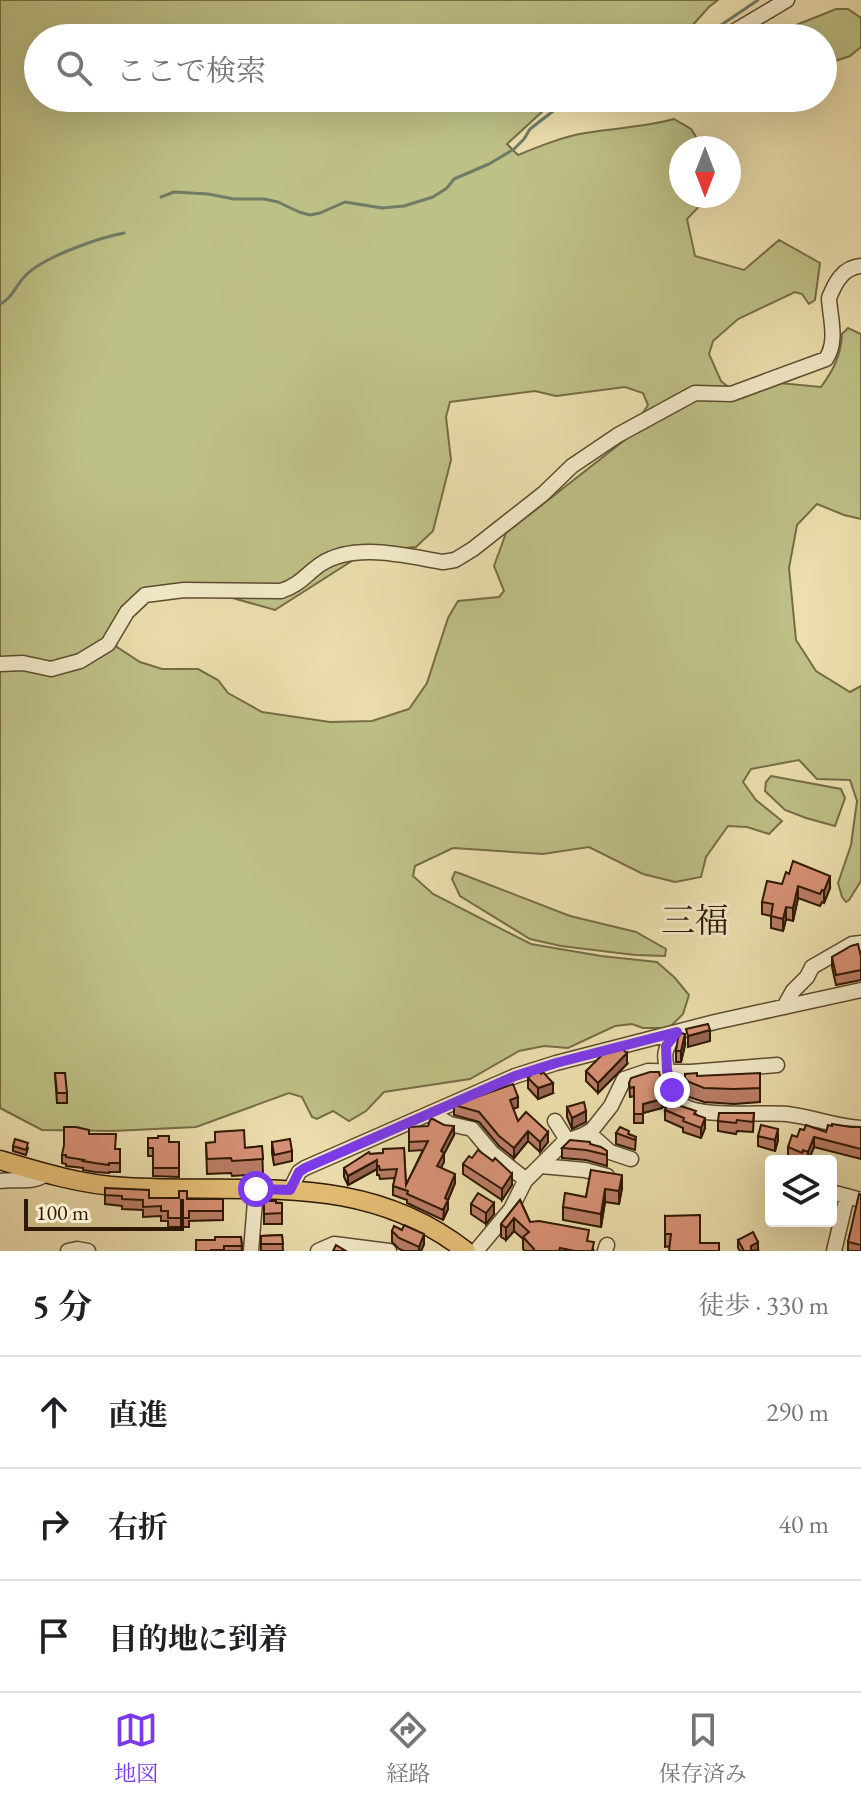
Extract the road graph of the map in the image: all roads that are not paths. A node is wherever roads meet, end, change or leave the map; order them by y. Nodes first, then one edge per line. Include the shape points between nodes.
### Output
1 (787, 0) edge
2 (747, 24) edge
3 (861, 266) edge
4 (0, 664) edge
5 (861, 943) edge
6 (861, 990) edge
7 (784, 1007) junction
8 (677, 1032) junction
9 (777, 1065) dead end
10 (667, 1070) junction
11 (431, 1113) junction
12 (555, 1121) dead end
13 (861, 1128) edge
14 (589, 1133) junction
15 (567, 1140) junction
16 (631, 1159) dead end
17 (0, 1160) edge
18 (541, 1166) junction
19 (48, 1172) junction
20 (607, 1176) edge
21 (526, 1180) junction
22 (0, 1181) edge
23 (256, 1189) junction
24 (290, 1190) junction
25 (854, 1198) edge
26 (68, 1251) edge
27 (88, 1251) edge
28 (251, 1251) edge
29 (318, 1251) edge
30 (389, 1251) edge
31 (466, 1251) edge
32 (476, 1251) edge
33 (834, 1251) edge

1 - 2 street
3 - 4 street via 848,270 829,298 832,344 826,359 731,394 695,393 572,466 455,560 358,551 322,563 294,587 281,591 145,595 127,612 108,644 80,661 51,669
5 - 7 street via 812,967
6 - 7 street
7 - 8 street
8 - 10 street via 666,1046
8 - 11 street via 515,1076
9 - 10 street
10 - 13 street via 678,1100 694,1111 789,1114
10 - 14 street via 624,1079
11 - 21 street via 472,1129
11 - 24 street via 305,1168
12 - 15 street
14 - 15 street
14 - 16 street via 610,1152
15 - 18 street
17 - 19 main road
18 - 20 street
18 - 21 street
19 - 22 street via 37,1180
19 - 23 main road via 107,1186
21 - 32 street via 511,1209
23 - 24 main road
23 - 28 street
24 - 31 main road via 378,1205 411,1217
25 - 33 street
26 - 27 street
29 - 30 street via 334,1244

